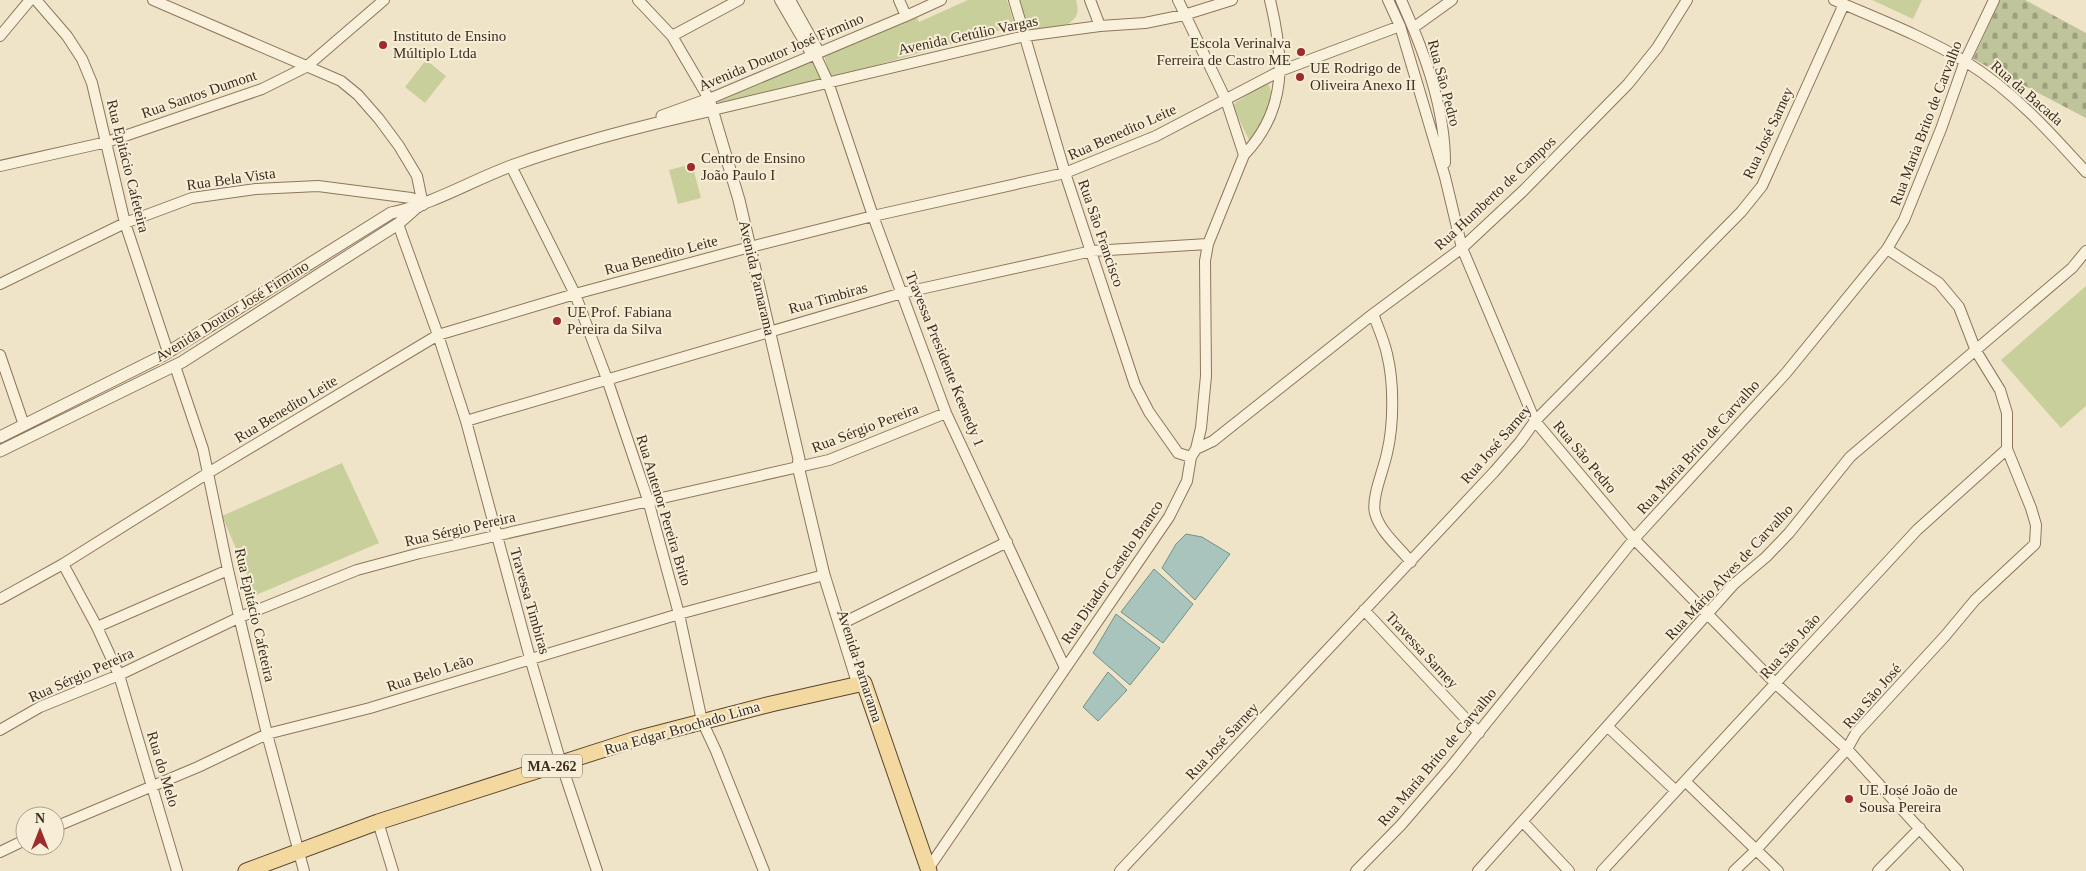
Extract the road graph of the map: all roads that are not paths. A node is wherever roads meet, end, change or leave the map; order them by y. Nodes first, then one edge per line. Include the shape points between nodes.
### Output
1 (30, 0) edge
2 (36, 0) edge
3 (153, 0) edge
4 (384, 0) edge
5 (638, 0) edge
6 (739, 0) edge
7 (780, 0) edge
8 (790, 0) edge
9 (898, 0) edge
10 (941, 0) edge
11 (1014, 0) edge
12 (1090, 0) edge
13 (1178, 0) edge
14 (1232, 0) edge
15 (1270, 0) edge
16 (1388, 0) edge
17 (1401, 0) edge
18 (1452, 0) edge
19 (1687, 0) edge
20 (1994, 0) edge
21 (1839, 2) edge
22 (906, 16) junction
23 (1184, 16) junction
24 (1100, 26) junction
25 (1400, 26) junction
26 (1413, 28) junction
27 (0, 36) edge
28 (672, 36) junction
29 (1026, 36) junction
30 (816, 53) junction
31 (1965, 61) junction
32 (306, 67) junction
33 (1280, 70) junction
34 (828, 82) junction
35 (709, 99) junction
36 (1226, 100) junction
37 (713, 110) junction
38 (632, 128) junction
39 (107, 142) junction
40 (1244, 155) junction
41 (0, 166) edge
42 (511, 166) junction
43 (2086, 172) edge
44 (1066, 173) junction
45 (1445, 177) junction
46 (419, 206) junction
47 (391, 213) junction
48 (873, 216) junction
49 (126, 223) junction
50 (398, 224) junction
51 (1208, 244) junction
52 (750, 247) junction
53 (1462, 248) junction
54 (1887, 249) junction
55 (1092, 251) junction
56 (2086, 251) edge
57 (317, 259) junction
58 (325, 271) junction
59 (0, 284) edge
60 (902, 293) junction
61 (575, 294) junction
62 (1373, 314) junction
63 (770, 331) junction
64 (438, 335) junction
65 (1976, 351) junction
66 (168, 352) junction
67 (0, 354) edge
68 (175, 366) junction
69 (606, 378) junction
70 (946, 413) junction
71 (466, 421) junction
72 (1535, 421) junction
73 (24, 425) junction
74 (0, 437) edge
75 (2007, 449) junction
76 (0, 451) edge
77 (1194, 453) junction
78 (800, 464) junction
79 (208, 473) junction
80 (648, 500) junction
81 (495, 536) junction
82 (1634, 539) junction
83 (1007, 542) junction
84 (1411, 562) junction
85 (63, 564) junction
86 (228, 570) junction
87 (828, 574) junction
88 (0, 599) edge
89 (1364, 610) junction
90 (679, 614) junction
91 (1708, 614) junction
92 (240, 617) junction
93 (842, 623) junction
94 (97, 627) junction
95 (530, 658) junction
96 (1066, 668) junction
97 (119, 676) junction
98 (861, 684) junction
99 (1776, 684) junction
100 (702, 721) junction
101 (1608, 727) junction
102 (0, 730) edge
103 (1479, 733) junction
104 (267, 734) junction
105 (1847, 749) junction
106 (561, 764) junction
107 (1686, 782) junction
108 (154, 786) junction
109 (1676, 792) junction
110 (378, 822) junction
111 (1523, 822) junction
112 (65, 823) edge
113 (1920, 828) junction
114 (15, 845) edge
115 (299, 850) junction
116 (1756, 850) junction
117 (0, 852) edge
118 (924, 867) edge
119 (177, 871) edge
120 (246, 871) edge
121 (304, 871) edge
122 (393, 871) edge
123 (598, 871) edge
124 (764, 871) edge
125 (1120, 871) edge
126 (1356, 871) edge
127 (1478, 871) edge
128 (1569, 871) edge
129 (1602, 871) edge
130 (1734, 871) edge
131 (1778, 871) edge
132 (1878, 871) edge
133 (1958, 871) edge

1 - 27 street
2 - 39 street, Rua Epitácio Cafeteira via 68,36 82,59 92,83
3 - 32 street
4 - 32 street, Rua Santos Dumont
5 - 28 street
6 - 28 street
7 - 30 street
8 - 30 street
9 - 22 street
10 - 22 street, Avenida Doutor José Firmino
11 - 29 street, Rua São Francisco
12 - 24 street
13 - 23 street
14 - 23 street, Avenida Getúlio Vargas
15 - 33 street, Rua Ditador Castelo Branco
16 - 25 street, Rua São Pedro
17 - 26 street, Rua São Pedro
18 - 26 street
19 - 53 street, Rua Humberto de Campos via 1657,48 1628,84
20 - 31 street, Rua Maria Brito de Carvalho
21 - 31 street, Rua da Bacada
21 - 72 street, Rua José Sarney via 1762,186 1741,212
22 - 30 street, Avenida Doutor José Firmino
23 - 24 street, Avenida Getúlio Vargas
23 - 36 street
24 - 29 street, Avenida Getúlio Vargas
25 - 33 street, Rua Benedito Leite
25 - 45 street, Rua São Pedro
26 - 45 street, Rua São Pedro via 1425,59 1443,128
28 - 35 street
29 - 34 street, Avenida Getúlio Vargas
29 - 44 street, Rua São Francisco
30 - 34 street, Travessa Presidente Keenedy 1
30 - 35 street, Avenida Doutor José Firmino
31 - 43 street, Rua da Bacada via 2021,104
31 - 54 street, Rua Maria Brito de Carvalho via 1904,220
32 - 39 street, Rua Santos Dumont via 262,89
32 - 46 street via 341,81 374,113 418,176
33 - 36 street, Rua Benedito Leite
33 - 40 street, Rua Ditador Castelo Branco via 1275,107 1255,144
34 - 37 street, Avenida Getúlio Vargas
34 - 48 street, Travessa Presidente Keenedy 1
35 - 37 street, Avenida Parnarama
35 - 38 street, Avenida Doutor José Firmino
36 - 40 street
36 - 44 street, Rua Benedito Leite via 1156,136
37 - 38 street, Avenida Doutor José Firmino
37 - 52 street, Avenida Parnarama
38 - 42 street, Avenida Doutor José Firmino
39 - 41 street, Rua Santos Dumont
39 - 49 street, Rua Epitácio Cafeteira
40 - 51 street, Rua Ditador Castelo Branco
42 - 46 street, Avenida Doutor José Firmino
42 - 61 street, Rua Antenor Pereira Brito
44 - 48 street, Rua Benedito Leite
44 - 55 street, Rua São Francisco
45 - 53 street, Rua São Pedro
46 - 47 street, Avenida Doutor José Firmino
46 - 49 street, Rua Bela Vista via 413,198 385,193 318,186 286,187 192,198
46 - 50 street, Avenida Doutor José Firmino
47 - 50 street
47 - 57 street, Avenida Doutor José Firmino
48 - 52 street, Rua Benedito Leite
48 - 60 street, Travessa Presidente Keenedy 1
49 - 59 street, Rua Bela Vista
49 - 66 street, Rua Epitácio Cafeteira
50 - 58 street, Avenida Doutor José Firmino
50 - 64 street, Travessa Timbiras
51 - 55 street, Rua Timbiras
51 - 77 street, Rua Ditador Castelo Branco via 1205,260 1206,376 1201,428
52 - 61 street, Rua Benedito Leite
52 - 63 street, Avenida Parnarama
53 - 62 street, Rua Humberto de Campos
53 - 72 street, Rua São Pedro
54 - 65 street via 1940,283 1959,307
54 - 82 street, Rua Maria Brito de Carvalho via 1786,373
55 - 60 street, Rua Timbiras
55 - 77 street, Rua São Francisco via 1135,385 1178,454
56 - 65 street, Rua Mário Alves de Carvalho via 2072,268
57 - 58 street
57 - 66 street, Avenida Doutor José Firmino
58 - 68 street, Avenida Doutor José Firmino
60 - 63 street, Rua Timbiras
60 - 70 street, Travessa Presidente Keenedy 1
61 - 64 street, Rua Benedito Leite
61 - 69 street, Rua Antenor Pereira Brito
62 - 77 street, Rua Humberto de Campos
62 - 84 street via 1387,353 1391,389 1388,453 1374,506 1382,528
63 - 69 street, Rua Timbiras
63 - 78 street, Avenida Parnarama
64 - 71 street, Travessa Timbiras
64 - 79 street, Rua Benedito Leite
65 - 75 street via 2000,390 2007,413
65 - 91 street, Rua Mário Alves de Carvalho via 1850,458 1789,533 1734,584
66 - 68 street
66 - 68 street
66 - 73 street, Avenida Doutor José Firmino
67 - 73 street
68 - 76 street, Avenida Doutor José Firmino
68 - 79 street, Rua Epitácio Cafeteira via 197,425
69 - 71 street, Rua Timbiras
69 - 80 street, Rua Antenor Pereira Brito
70 - 78 street, Rua Sérgio Pereira via 829,460
70 - 83 street, Travessa Presidente Keenedy 1
71 - 81 street, Travessa Timbiras
72 - 82 street, Rua São Pedro
72 - 84 street, Rua José Sarney via 1494,472
73 - 74 street, Avenida Doutor José Firmino
75 - 99 street, Rua São João via 1917,530
75 - 105 street, Rua São José via 2034,516 2035,544 1975,600 1856,733
77 - 96 street, Rua Ditador Castelo Branco via 1187,480 1169,517
78 - 80 street, Rua Sérgio Pereira
78 - 87 street, Avenida Parnarama
79 - 85 street, Rua Benedito Leite
79 - 86 street, Rua Epitácio Cafeteira
80 - 81 street, Rua Sérgio Pereira
80 - 90 street, Rua Antenor Pereira Brito
81 - 92 street, Rua Sérgio Pereira via 356,570
81 - 95 street, Travessa Timbiras
82 - 91 street, Rua São Pedro
82 - 103 street, Rua Maria Brito de Carvalho
83 - 93 street
83 - 96 street, Travessa Presidente Keenedy 1
84 - 89 street, Rua José Sarney
85 - 88 street, Rua Benedito Leite
85 - 94 street, Rua do Melo
86 - 92 street, Rua Epitácio Cafeteira
86 - 94 street
87 - 90 street, Rua Belo Leão
87 - 93 street, Avenida Parnarama
89 - 103 street, Travessa Sarney
89 - 125 street, Rua José Sarney
90 - 95 street, Rua Belo Leão
90 - 100 street, Rua Antenor Pereira Brito
91 - 99 street, Rua São Pedro
91 - 101 street, Rua Mário Alves de Carvalho
92 - 97 street, Rua Sérgio Pereira
92 - 104 street, Rua Epitácio Cafeteira
93 - 98 street, Avenida Parnarama
94 - 97 street, Rua do Melo
95 - 104 street, Rua Belo Leão via 370,708
95 - 106 street, Travessa Timbiras
96 - 118 street, Rua Ditador Castelo Branco
97 - 102 street, Rua Sérgio Pereira via 40,707
97 - 108 street, Rua do Melo
98 - 100 main road, Rua Edgar Brochado Lima / MA-262
98 - 118 main road, Avenida Parnarama
99 - 105 street, Rua São Pedro
99 - 107 street, Rua São João
100 - 106 main road, Rua Edgar Brochado Lima / MA-262
100 - 124 street, Rua Antenor Pereira Brito
101 - 109 street
101 - 111 street, Rua Mário Alves de Carvalho
103 - 126 street, Rua Maria Brito de Carvalho via 1401,825
104 - 108 street, Rua Belo Leão
104 - 115 street, Rua Epitácio Cafeteira
105 - 113 street, Rua São Pedro
105 - 116 street, Rua São José
106 - 110 main road, Rua Edgar Brochado Lima / MA-262
106 - 123 street, Travessa Timbiras
107 - 109 street, Rua São João
107 - 116 street
108 - 112 street, Rua Belo Leão
108 - 119 street, Rua do Melo
109 - 129 street, Rua São João
110 - 115 main road, Rua Edgar Brochado Lima / MA-262
110 - 122 street
111 - 127 street, Rua Mário Alves de Carvalho
111 - 128 street
113 - 132 street
113 - 133 street, Rua São Pedro
114 - 117 street
115 - 120 main road, Rua Edgar Brochado Lima / MA-262
115 - 121 street, Rua Epitácio Cafeteira
116 - 130 street, Rua São José
116 - 131 street

